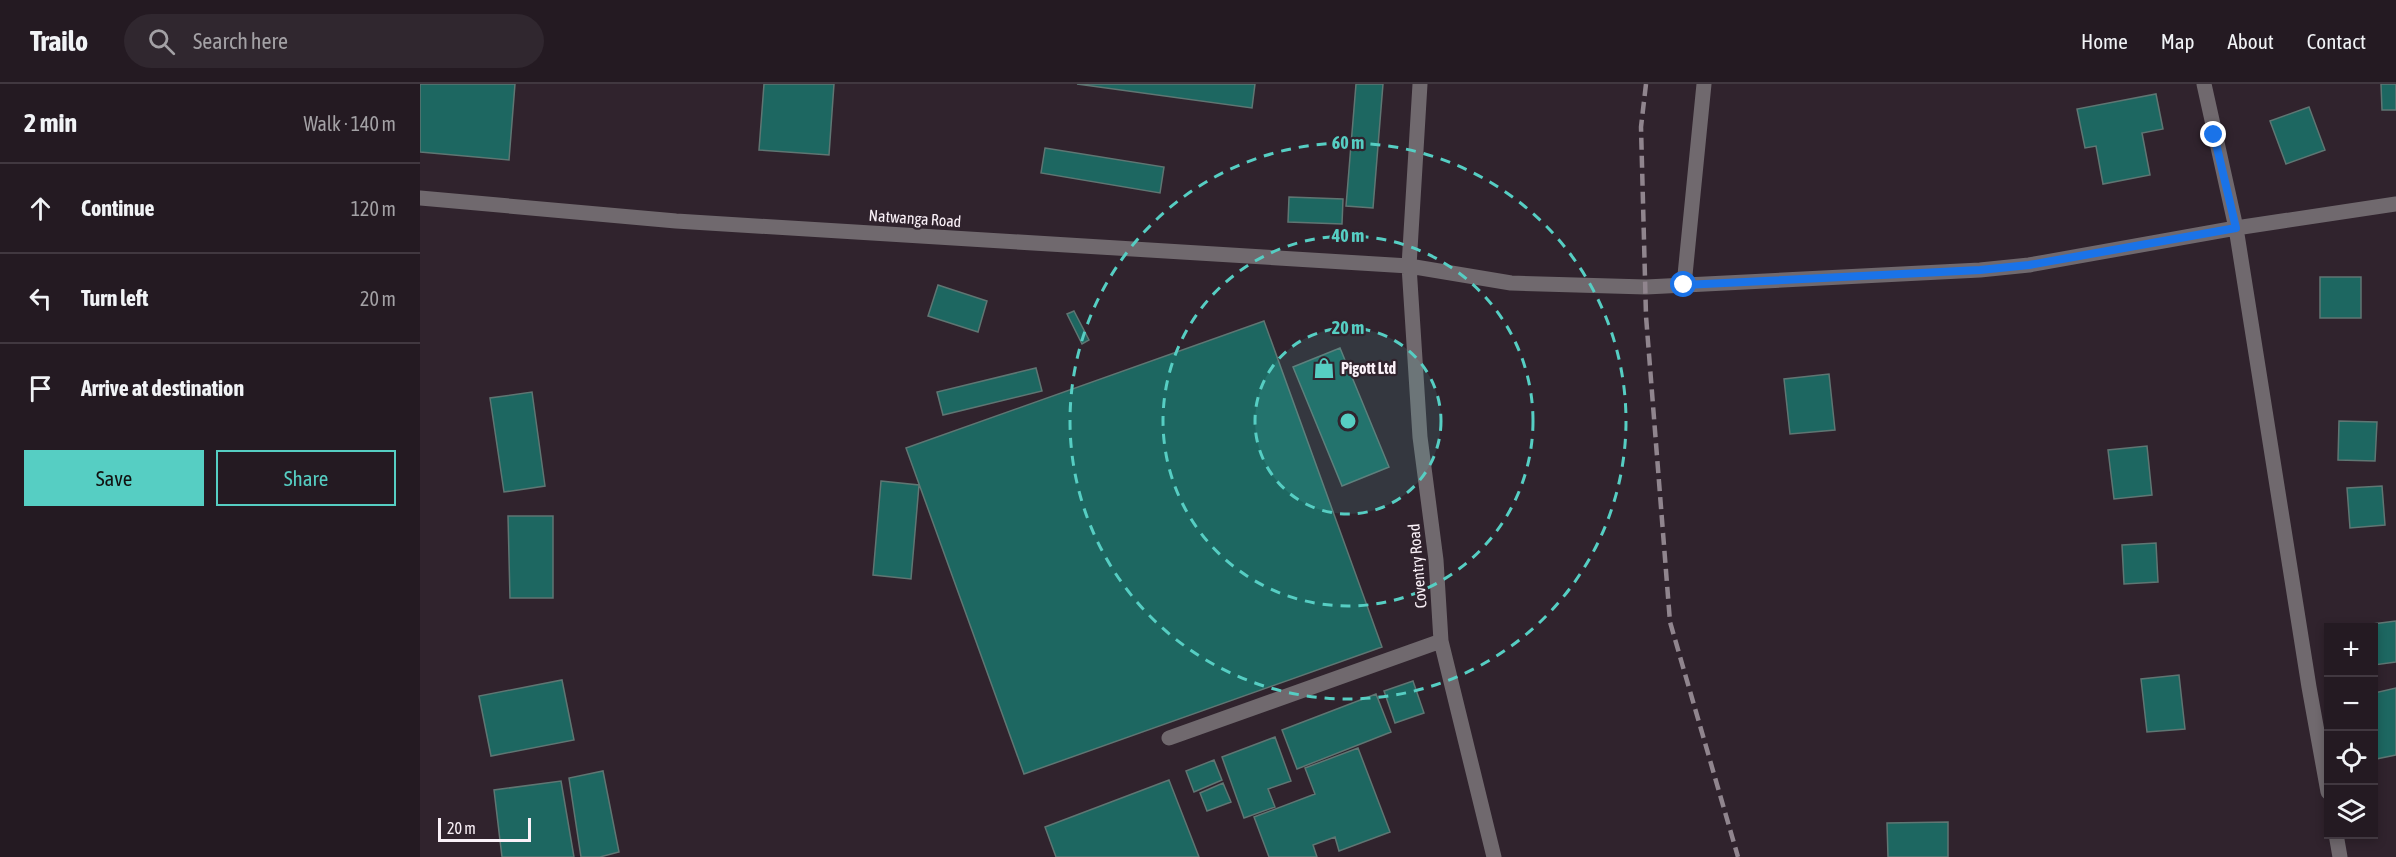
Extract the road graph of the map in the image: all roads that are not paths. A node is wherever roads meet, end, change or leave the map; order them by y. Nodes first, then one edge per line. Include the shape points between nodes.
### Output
1 (1420, 84) edge
2 (1704, 84) edge
3 (2204, 84) edge
4 (420, 198) edge
5 (2396, 204) edge
6 (2236, 228) junction
7 (1409, 266) junction
8 (1684, 285) junction
9 (1441, 641) junction
10 (1169, 738) dead end
11 (2327, 785) edge
12 (2337, 839) edge
13 (1494, 857) edge
14 (2340, 857) edge

1 - 7 street, Coventry Road
2 - 8 street
3 - 6 street
4 - 7 street, Natwanga Road via 676,221
5 - 6 street, Natwanga Road
6 - 8 street, Natwanga Road via 2029,265
6 - 11 street
7 - 8 street, Natwanga Road via 1511,284
7 - 9 street, Coventry Road via 1420,437 1436,560
9 - 10 street
9 - 13 street, Coventry Road
12 - 14 street

